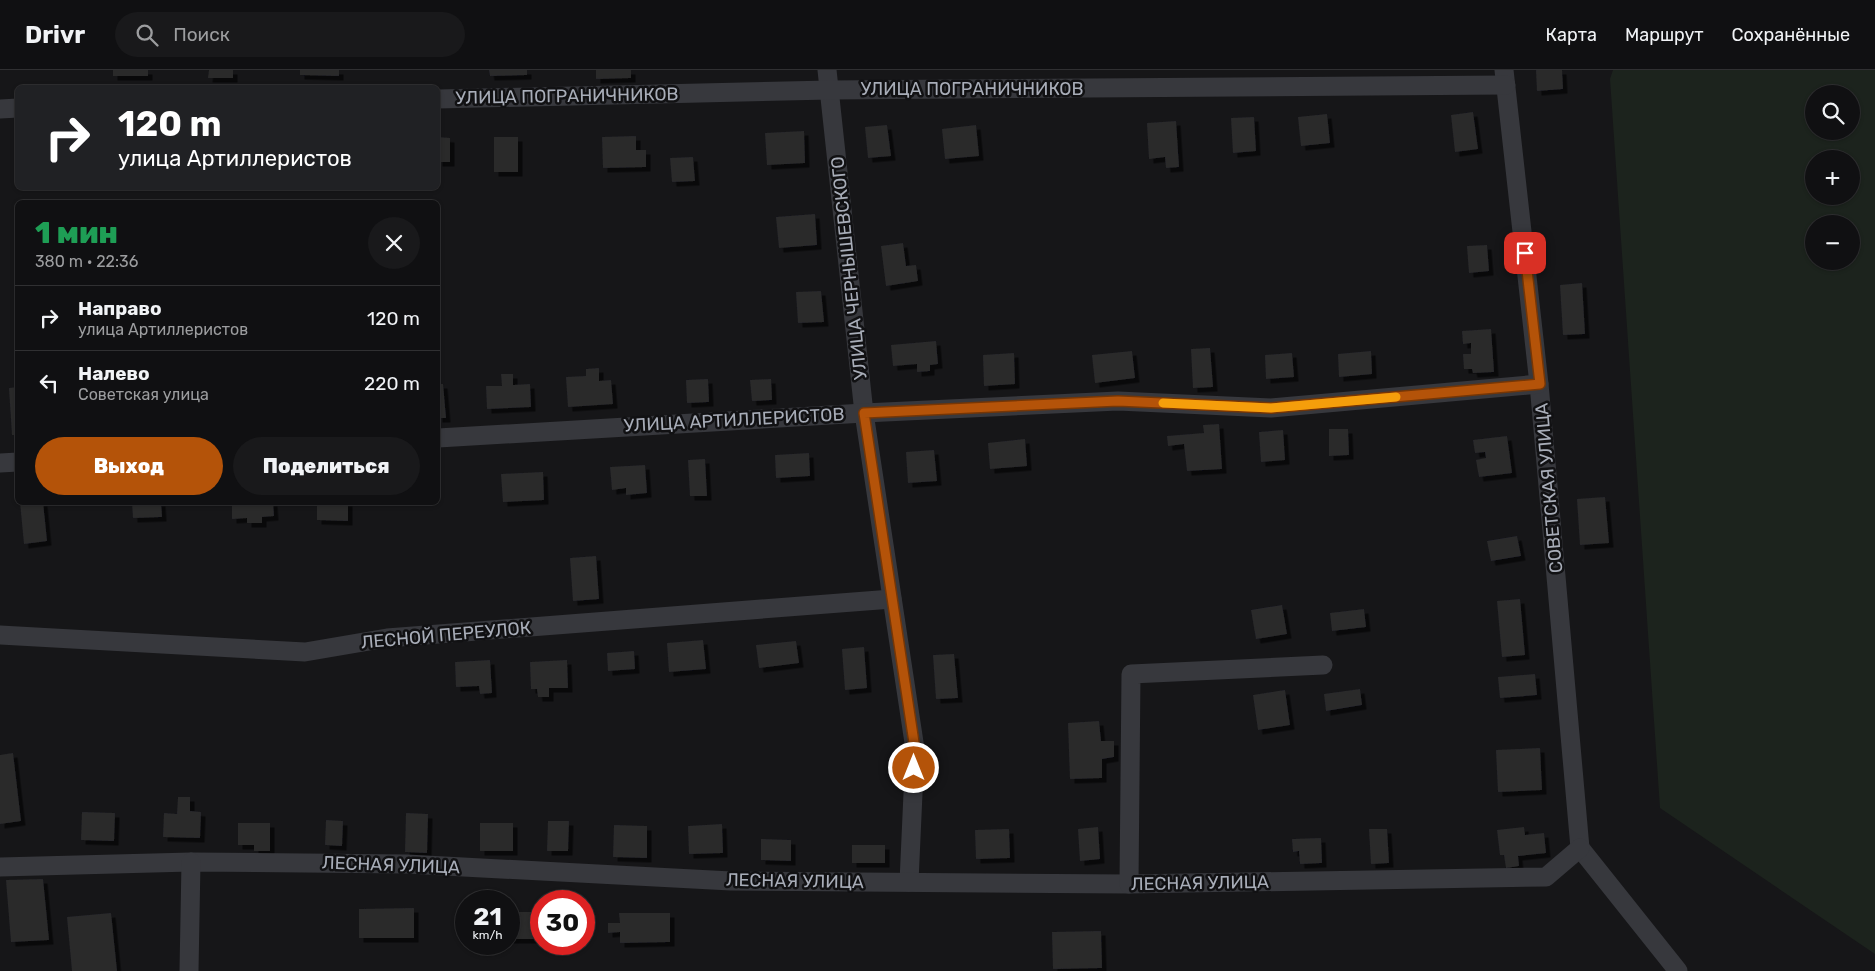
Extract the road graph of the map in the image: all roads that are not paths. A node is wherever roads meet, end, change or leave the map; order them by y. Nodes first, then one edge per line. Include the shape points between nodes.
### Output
1 (827, 70) edge
2 (1505, 77) edge
3 (830, 90) junction
4 (440, 99) edge
5 (15, 108) edge
6 (0, 109) edge
7 (1540, 384) junction
8 (864, 413) junction
9 (440, 438) edge
10 (15, 462) edge
11 (0, 464) edge
12 (892, 598) junction
13 (0, 635) edge
14 (1323, 665) dead end
15 (1580, 848) junction
16 (191, 862) junction
17 (0, 868) edge
18 (909, 882) junction
19 (1129, 884) junction
20 (189, 971) edge
21 (1678, 971) edge

1 - 3 street, УЛИЦА ЧЕРНЫШЕВСКОГО
2 - 3 street, УЛИЦА ПОГРАНИЧНИКОВ
2 - 7 street, СОВЕТСКАЯ УЛИЦА
3 - 4 street, УЛИЦА ПОГРАНИЧНИКОВ
3 - 8 street, УЛИЦА ЧЕРНЫШЕВСКОГО
5 - 6 street
7 - 8 street, УЛИЦА АРТИЛЛЕРИСТОВ via 1271,408 1118,401
7 - 15 street, СОВЕТСКАЯ УЛИЦА
8 - 9 street, УЛИЦА АРТИЛЛЕРИСТОВ
8 - 12 street, УЛИЦА ЧЕРНЫШЕВСКОГО
10 - 11 street
12 - 13 street, ЛЕСНОЙ ПЕРЕУЛОК via 387,638 305,652
12 - 18 street, УЛИЦА ЧЕРНЫШЕВСКОГО via 915,749
14 - 19 street via 1131,674
15 - 19 street, ЛЕСНАЯ УЛИЦА via 1546,877
15 - 21 street
16 - 17 street, ЛЕСНАЯ УЛИЦА
16 - 18 street, ЛЕСНАЯ УЛИЦА via 407,864 731,881
16 - 20 street
18 - 19 street, ЛЕСНАЯ УЛИЦА

